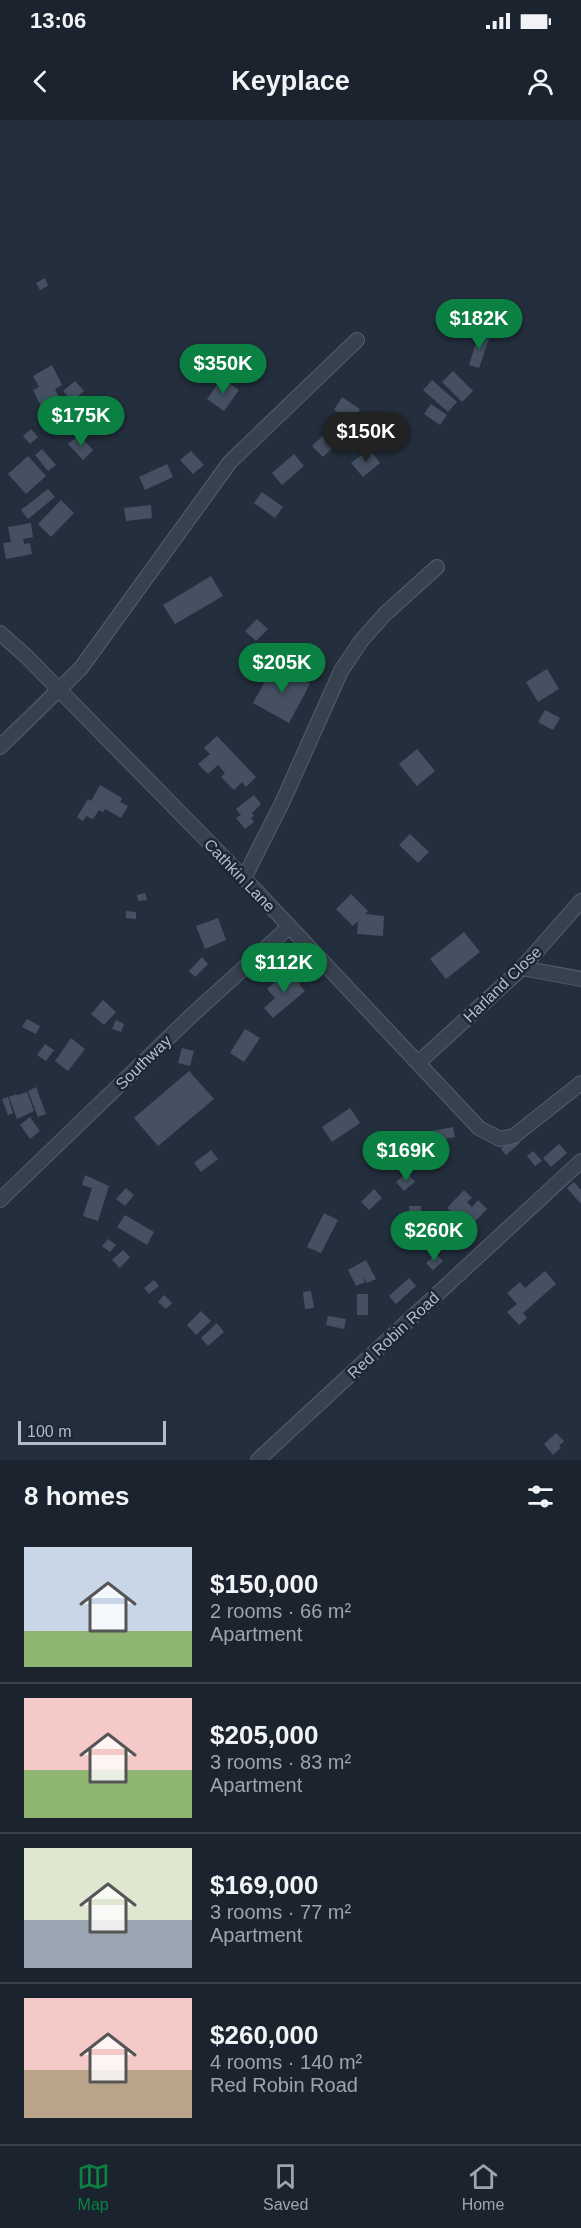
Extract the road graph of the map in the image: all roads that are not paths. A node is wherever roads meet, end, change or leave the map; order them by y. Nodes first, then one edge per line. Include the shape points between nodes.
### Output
1 (357, 340) dead end
2 (437, 567) dead end
3 (0, 633) edge
4 (59, 691) junction
5 (0, 747) edge
6 (244, 878) junction
7 (581, 901) edge
8 (289, 927) junction
9 (522, 968) junction
10 (581, 979) edge
11 (418, 1063) junction
12 (581, 1083) edge
13 (581, 1161) edge
14 (0, 1200) edge
15 (258, 1460) edge

1 - 4 street via 230,462 93,652
2 - 6 street via 385,614 340,671
3 - 4 street, Cathkin Lane
4 - 5 street
4 - 6 street, Cathkin Lane
6 - 8 street, Cathkin Lane
7 - 9 street, Harland Close
8 - 11 street, Cathkin Lane
8 - 14 street, Southway
9 - 10 street
9 - 11 street, Harland Close
11 - 12 street, Cathkin Lane via 474,1124 500,1139 521,1132
13 - 15 street, Red Robin Road

